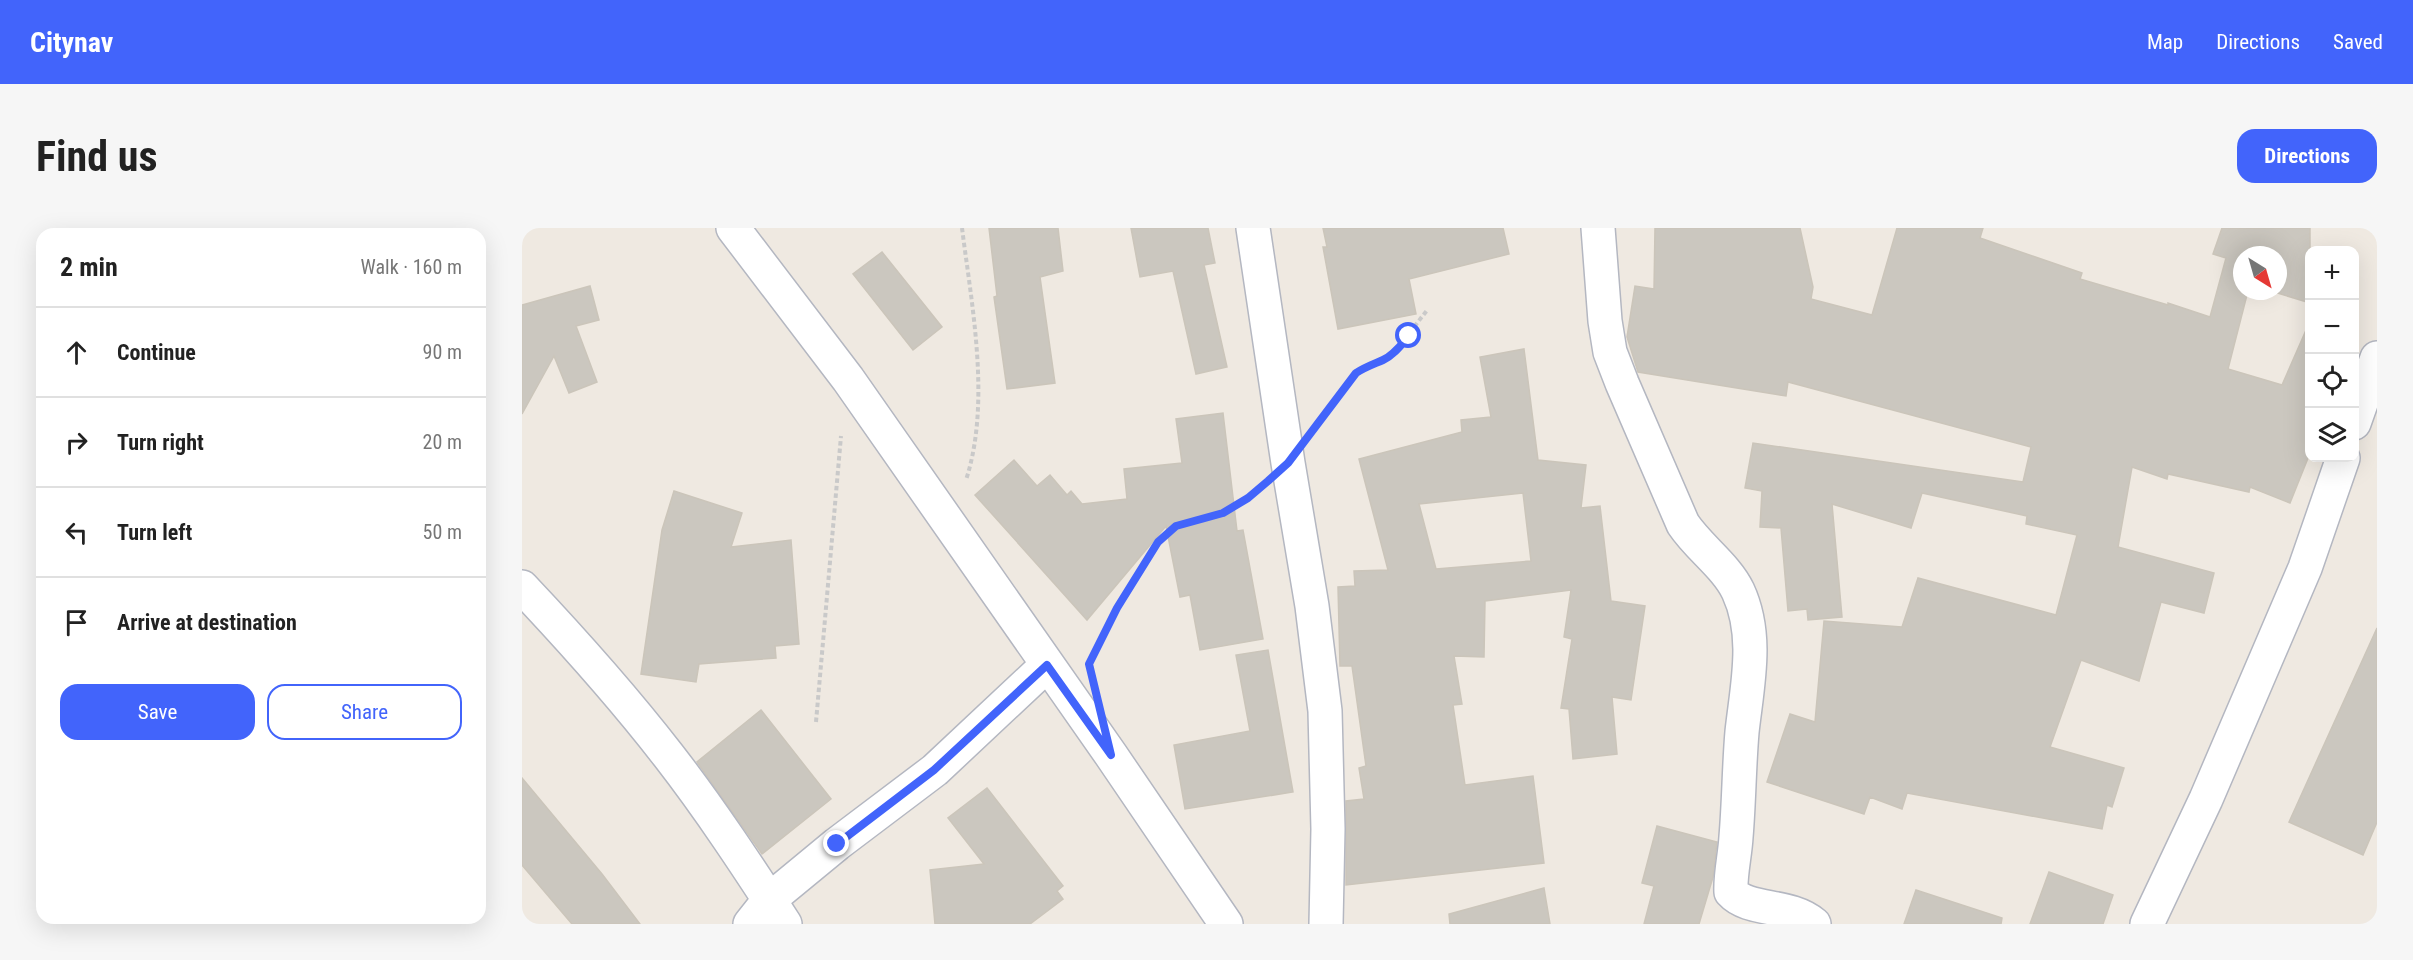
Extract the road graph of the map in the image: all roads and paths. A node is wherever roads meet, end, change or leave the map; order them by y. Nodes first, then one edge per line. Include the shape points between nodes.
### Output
1 (733, 228) edge
2 (962, 228) edge
3 (1253, 228) edge
4 (1598, 228) edge
5 (1428, 309) dead end
6 (2377, 358) edge
7 (848, 379) junction
8 (2359, 411) edge
9 (2342, 462) edge
10 (1288, 463) junction
11 (950, 527) junction
12 (522, 587) edge
13 (1089, 664) dead end
14 (1047, 665) junction
15 (816, 722) dead end
16 (768, 916) edge
17 (1226, 924) edge
18 (1326, 924) edge
19 (1814, 924) edge
20 (2147, 924) edge

1 - 7 street
2 - 11 path via 977,361 978,423 970,467
3 - 10 street
4 - 19 street via 1610,352 1683,524 1729,576 1747,617 1749,686 1742,730 1731,892 1737,899 1791,912
5 - 10 path via 1397,349 1356,373
6 - 8 street
7 - 11 street
7 - 15 path
9 - 20 street via 2304,568 2206,799
10 - 13 path via 1248,498 1223,513 1176,526 1158,542 1117,608
10 - 18 street via 1325,711
11 - 14 street
12 - 16 street via 668,755 733,844
14 - 16 street via 934,770 837,844
14 - 17 street

